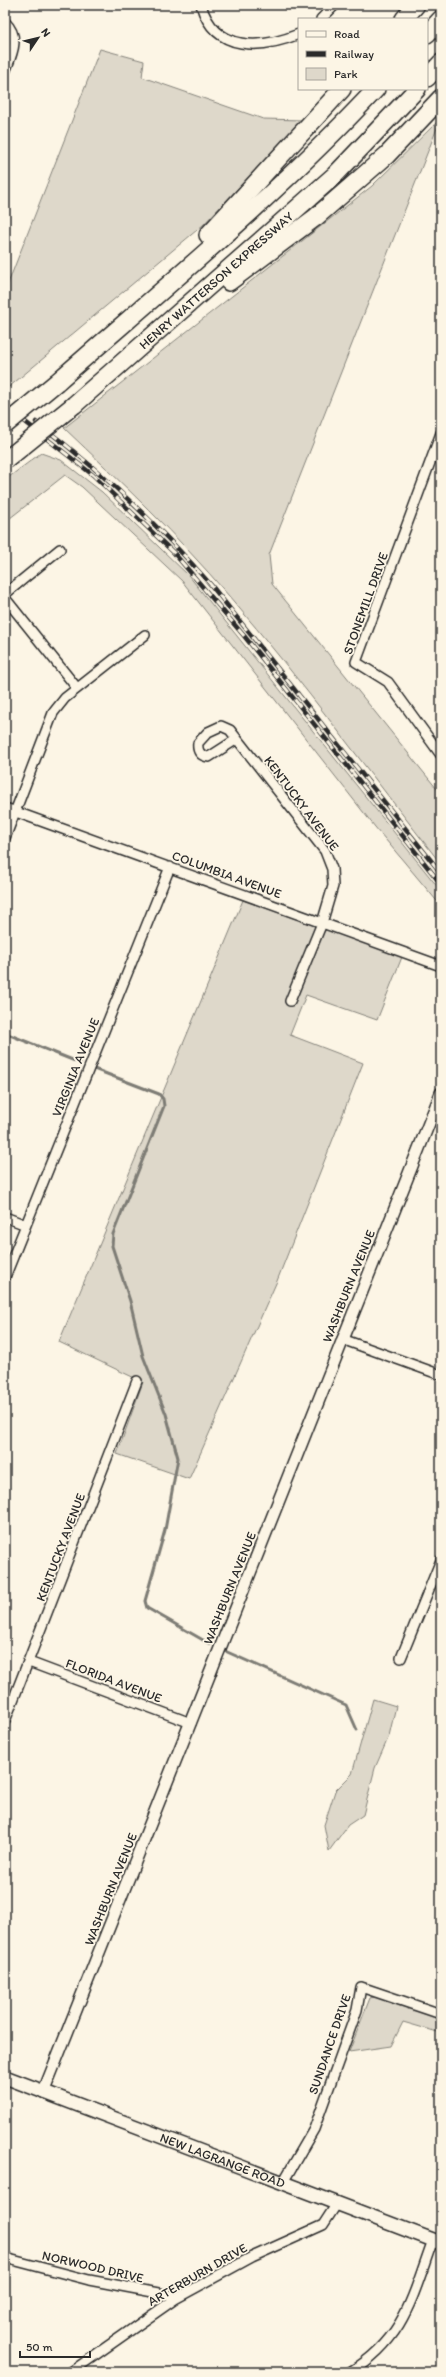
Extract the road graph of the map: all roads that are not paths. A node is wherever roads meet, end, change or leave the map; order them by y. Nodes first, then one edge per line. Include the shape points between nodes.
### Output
1 (202, 5) edge
2 (335, 5) edge
3 (416, 5) edge
4 (322, 18) edge
5 (405, 18) edge
6 (441, 19) edge
7 (5, 22) edge
8 (428, 33) edge
9 (298, 34) edge
10 (441, 63) edge
11 (5, 72) edge
12 (428, 77) edge
13 (341, 90) edge
14 (375, 90) edge
15 (416, 90) edge
16 (441, 98) edge
17 (109, 336) junction
18 (129, 356) junction
19 (5, 425) edge
20 (441, 433) edge
21 (5, 460) edge
22 (60, 549) dead end
23 (5, 594) edge
24 (5, 598) edge
25 (145, 635) dead end
26 (77, 688) junction
27 (237, 739) dead end
28 (441, 755) edge
29 (5, 808) edge
30 (16, 811) junction
31 (5, 838) edge
32 (170, 867) junction
33 (322, 923) junction
34 (441, 966) edge
35 (290, 1002) dead end
36 (441, 1093) edge
37 (5, 1217) edge
38 (26, 1225) junction
39 (5, 1277) edge
40 (342, 1339) junction
41 (441, 1375) edge
42 (137, 1382) dead end
43 (441, 1560) edge
44 (401, 1658) dead end
45 (29, 1662) junction
46 (5, 1721) edge
47 (191, 1723) junction
48 (441, 2014) edge
49 (5, 2077) edge
50 (43, 2093) junction
51 (282, 2184) junction
52 (336, 2205) junction
53 (437, 2242) edge
54 (5, 2258) edge
55 (175, 2299) junction
56 (71, 2372) edge
57 (350, 2372) edge

1 - 9 street via 211,25 228,38 240,43 266,45
2 - 4 street
3 - 5 highway
6 - 8 highway
7 - 11 street via 12,30 15,44
10 - 12 highway
13 - 17 highway via 228,214
14 - 17 highway via 333,135
15 - 18 highway, HENRY WATTERSON EXPRESSWAY via 335,175
16 - 18 highway via 387,155 316,217
17 - 19 highway, bridge
18 - 21 highway, HENRY WATTERSON EXPRESSWAY, bridge via 74,405
20 - 28 street, STONEMILL DRIVE via 356,662 388,682
22 - 23 street
24 - 26 street
25 - 26 street
26 - 30 street via 59,704 49,720
27 - 33 street, KENTUCKY AVENUE via 312,834 330,863 333,886
29 - 30 street, COLUMBIA AVENUE
30 - 31 street
30 - 32 street, COLUMBIA AVENUE
32 - 33 street, COLUMBIA AVENUE
32 - 38 street, VIRGINIA AVENUE
33 - 34 street, COLUMBIA AVENUE
33 - 35 street, KENTUCKY AVENUE
36 - 40 street, WASHBURN AVENUE
37 - 38 street
38 - 39 street, VIRGINIA AVENUE
40 - 41 street
40 - 47 street, WASHBURN AVENUE
42 - 45 street, KENTUCKY AVENUE
43 - 44 street
45 - 46 street, KENTUCKY AVENUE
45 - 47 street, FLORIDA AVENUE
47 - 50 street, WASHBURN AVENUE
48 - 51 street, SUNDANCE DRIVE via 362,1986 357,2010 314,2129
49 - 50 main road, NEW LAGRANGE ROAD
50 - 51 main road, NEW LAGRANGE ROAD
51 - 52 main road, NEW LAGRANGE ROAD
52 - 53 main road, NEW LAGRANGE ROAD
52 - 55 street, ARTERBURN DRIVE via 323,2225 252,2257
53 - 57 street via 397,2330 374,2356
54 - 55 street, NORWOOD DRIVE via 89,2280 169,2295
55 - 56 street, ARTERBURN DRIVE

